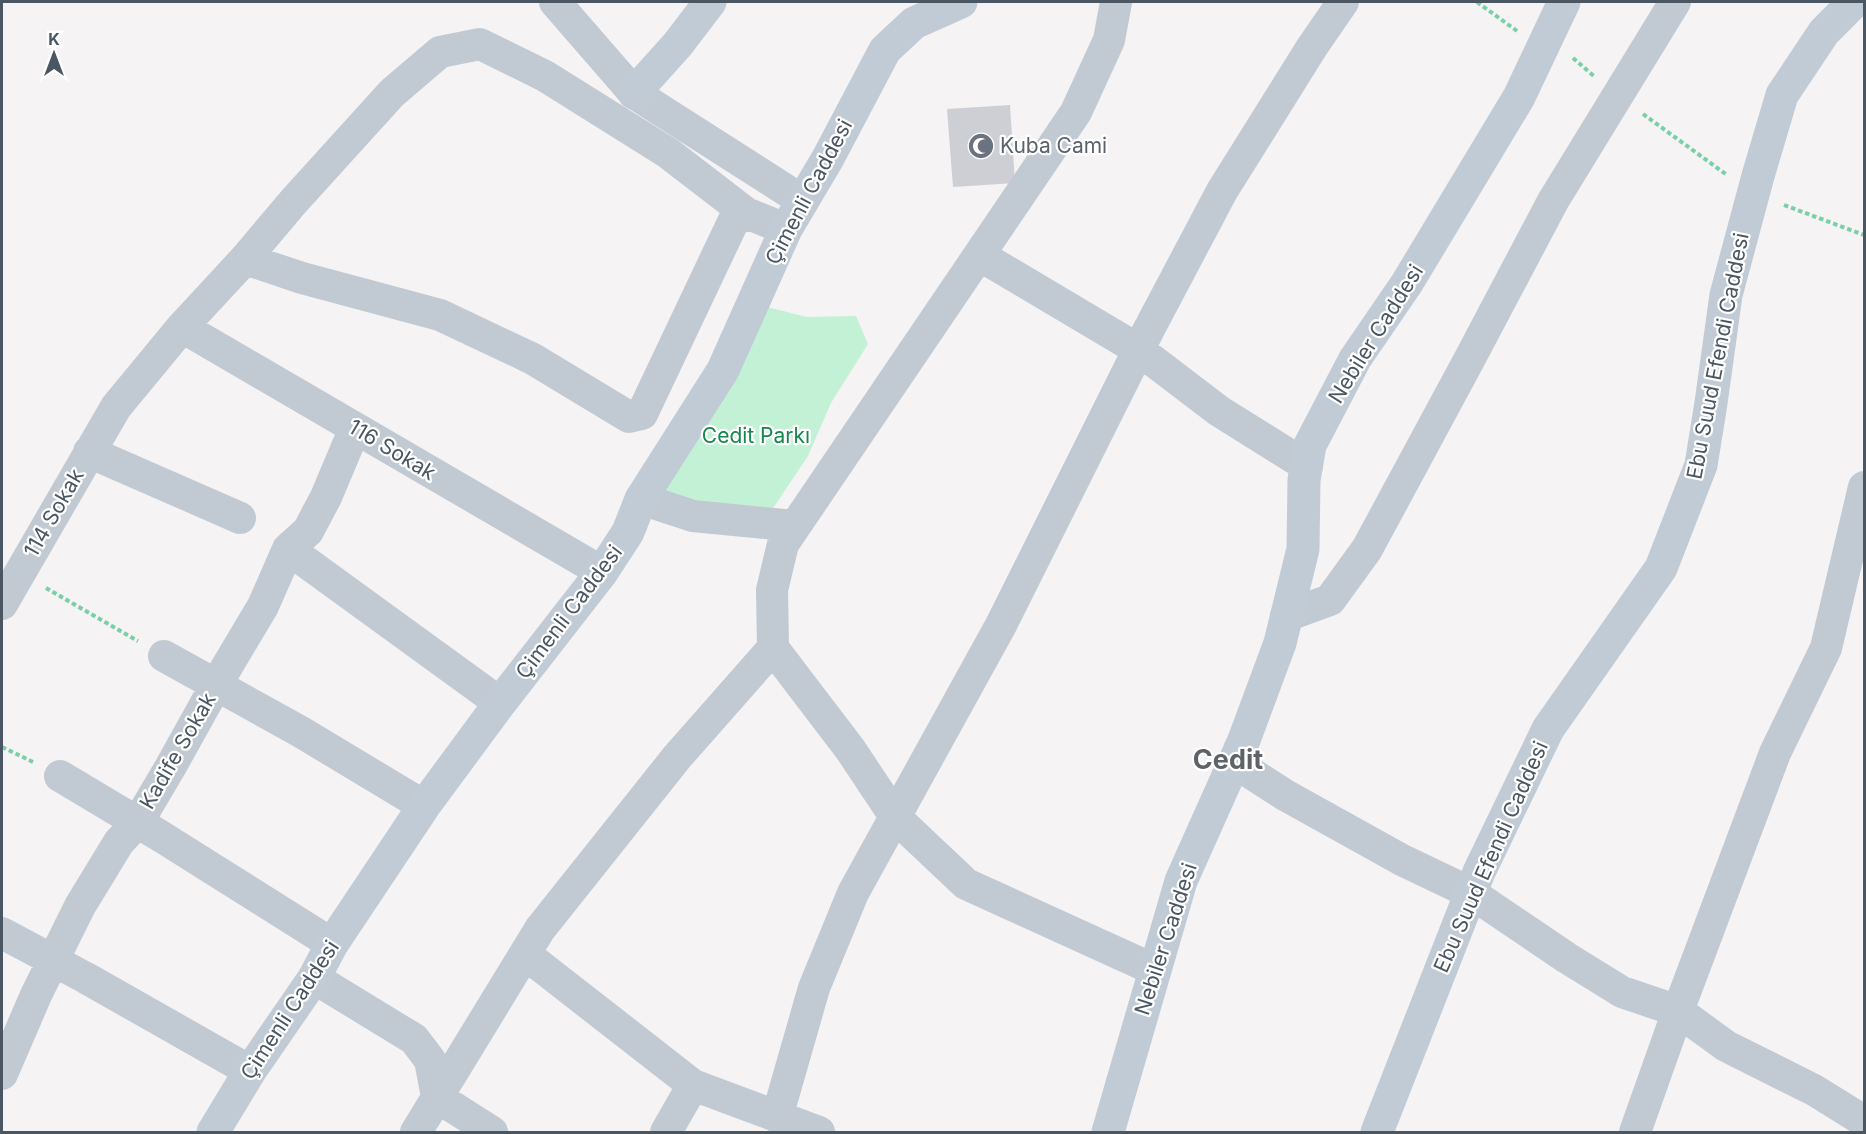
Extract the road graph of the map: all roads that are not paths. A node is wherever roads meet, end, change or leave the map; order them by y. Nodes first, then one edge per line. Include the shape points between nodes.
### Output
1 (555, 2) edge
2 (710, 2) edge
3 (1116, 2) edge
4 (1343, 2) edge
5 (1564, 2) edge
6 (1675, 2) edge
7 (1854, 2) edge
8 (943, 5) edge
9 (634, 93) junction
10 (803, 201) junction
11 (746, 213) junction
12 (786, 229) junction
13 (979, 255) junction
14 (245, 259) junction
15 (182, 327) junction
16 (1139, 350) junction
17 (355, 428) junction
18 (89, 452) junction
19 (1307, 466) junction
20 (1864, 487) edge
21 (641, 499) junction
22 (240, 518) dead end
23 (795, 526) junction
24 (288, 549) junction
25 (602, 572) junction
26 (2, 604) edge
27 (1286, 616) junction
28 (773, 648) junction
29 (164, 656) road end
30 (216, 685) junction
31 (500, 703) junction
32 (1234, 762) junction
33 (60, 776) dead end
34 (424, 806) junction
35 (896, 818) junction
36 (138, 822) junction
37 (1471, 893) junction
38 (2, 933) edge
39 (332, 944) junction
40 (525, 954) junction
41 (54, 961) junction
42 (1155, 970) junction
43 (314, 978) junction
44 (1678, 1011) junction
45 (250, 1071) junction
46 (2, 1074) edge
47 (693, 1085) junction
48 (437, 1097) junction
49 (777, 1117) junction
50 (1864, 1121) edge
51 (213, 1132) edge
52 (416, 1132) edge
53 (492, 1132) edge
54 (666, 1132) edge
55 (819, 1132) edge
56 (1108, 1132) edge
57 (1377, 1132) edge
58 (1635, 1132) edge

1 - 9 street
2 - 9 street
3 - 13 street via 1109,40 1076,112
4 - 16 street via 1222,191
5 - 19 street, Nebiler Caddesi via 1533,35 1519,97 1407,283 1355,359 1310,446
6 - 27 street via 1553,201 1367,549 1330,600
7 - 37 street, Ebu Suud Efendi Caddesi via 1824,32 1782,95 1726,295 1701,465 1661,568 1548,729
8 - 10 street, Çimenli Caddesi via 914,23 885,50
9 - 10 street
10 - 12 street, Çimenli Caddesi
11 - 12 street, 114 Sokak
11 - 14 street, 114 Sokak via 668,153 545,76 480,44 440,52 392,93
11 - 14 street via 733,222 642,414 629,417 533,359 440,315
12 - 21 street, Çimenli Caddesi via 723,370
13 - 16 street
13 - 23 street
14 - 15 street, 114 Sokak
15 - 17 street, 116 Sokak
15 - 18 street, 114 Sokak via 116,407
16 - 19 street via 1219,411
16 - 35 street via 1001,625
17 - 24 street, Kadife Sokak via 308,531
17 - 25 street, 116 Sokak
18 - 22 street
18 - 26 street, 114 Sokak
19 - 27 street, Nebiler Caddesi via 1303,549
20 - 44 street via 1826,648 1775,753
21 - 23 street via 693,516
21 - 25 street, Çimenli Caddesi via 628,532
23 - 28 street via 783,544 772,590
24 - 30 street, Kadife Sokak via 263,606
24 - 31 street
25 - 31 street, Çimenli Caddesi
27 - 32 street, Nebiler Caddesi via 1280,643
28 - 35 street via 850,749
28 - 40 street via 677,757 540,929
29 - 30 street
30 - 34 street
30 - 36 street, Kadife Sokak
31 - 34 street, Çimenli Caddesi
32 - 37 street via 1392,854
32 - 42 street, Nebiler Caddesi via 1181,881
33 - 36 street
34 - 39 street, Çimenli Caddesi
35 - 42 street via 966,884
35 - 49 street via 853,893 814,988
36 - 39 street
36 - 41 street, Kadife Sokak via 119,842 80,906
37 - 44 street via 1622,992
37 - 57 street, Ebu Suud Efendi Caddesi
38 - 41 street
39 - 43 street, Çimenli Caddesi
40 - 47 street
40 - 48 street
41 - 45 street
41 - 46 street, Kadife Sokak
42 - 56 street, Nebiler Caddesi
43 - 45 street, Çimenli Caddesi
43 - 48 street via 414,1039 430,1060
44 - 50 street via 1726,1046 1814,1090
44 - 58 street
45 - 51 street, Çimenli Caddesi
47 - 49 street
47 - 54 street
48 - 52 street
48 - 53 street
49 - 55 street

